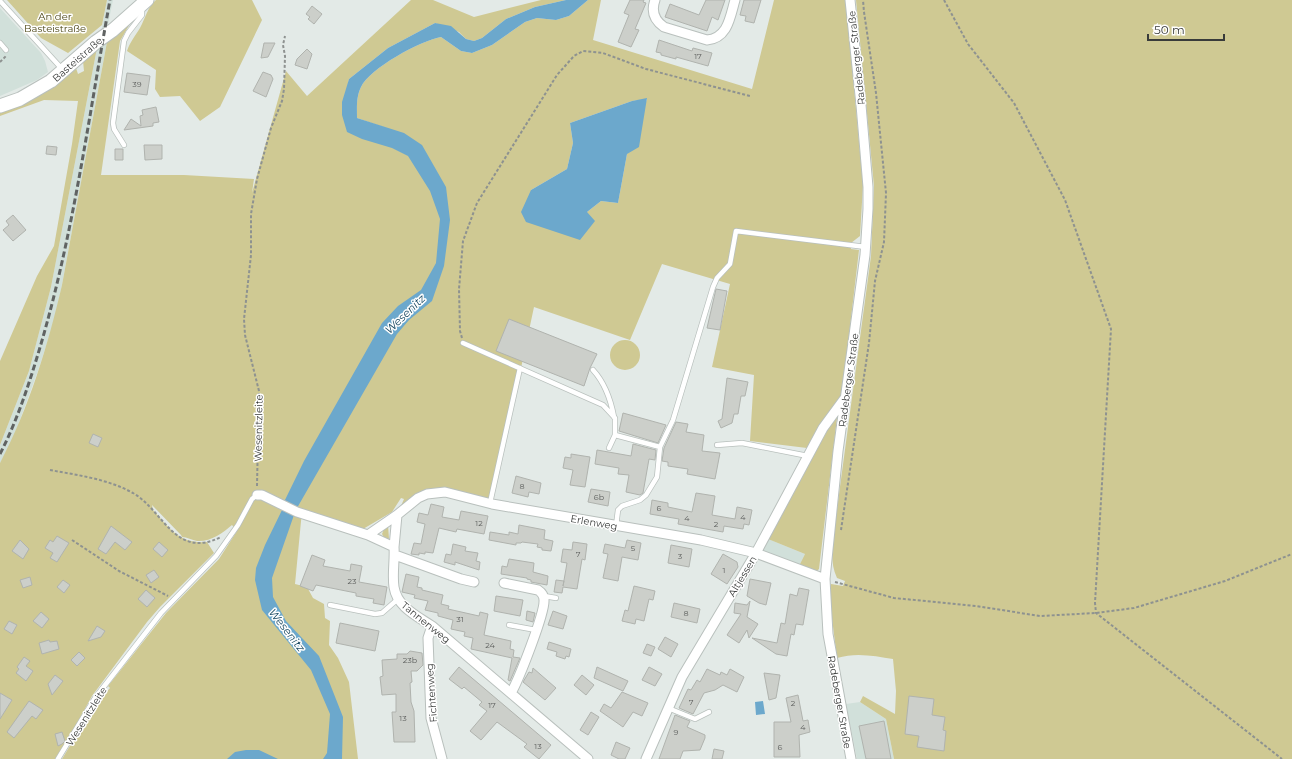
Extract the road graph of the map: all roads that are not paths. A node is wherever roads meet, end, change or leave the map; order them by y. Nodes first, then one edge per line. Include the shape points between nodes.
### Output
1 (655, 0) edge
2 (735, 0) edge
3 (850, 0) edge
4 (0, 1) edge
5 (145, 2) edge
6 (0, 43) edge
7 (6, 50) dead end
8 (64, 71) junction
9 (0, 106) edge
10 (124, 145) dead end
11 (866, 247) junction
12 (463, 343) road end
13 (520, 368) junction
14 (593, 370) dead end
15 (846, 396) junction
16 (615, 418) junction
17 (615, 435) junction
18 (717, 445) dead end
19 (660, 447) junction
20 (609, 448) dead end
21 (808, 456) junction
22 (257, 495) joint
23 (490, 503) junction
24 (397, 515) junction
25 (616, 526) junction
26 (368, 535) junction
27 (395, 551) junction
28 (756, 553) junction
29 (824, 579) junction
30 (474, 582) dead end
31 (504, 583) dead end
32 (544, 596) junction
33 (556, 598) dead end
34 (398, 599) junction
35 (330, 605) dead end
36 (509, 625) dead end
37 (432, 626) junction
38 (536, 630) junction
39 (511, 693) junction
40 (668, 708) junction
41 (709, 712) dead end
42 (58, 759) edge
43 (442, 759) edge
44 (588, 759) edge
45 (646, 759) edge
46 (851, 759) edge

1 - 2 street via 653,12 659,24 707,40 715,39 723,33
3 - 11 street, Radeberger Straße via 868,187
4 - 8 lane
5 - 8 main road, Basteistraße
5 - 10 lane via 142,15 128,33 122,50 113,123
6 - 7 lane
8 - 9 main road, Basteistraße via 36,91
11 - 15 street, Radeberger Straße
11 - 19 lane via 736,231 730,264 717,278 713,287 673,420
12 - 13 lane
13 - 16 lane via 603,405
13 - 23 lane
14 - 16 lane via 612,406
15 - 21 street, Altjessen via 823,428
15 - 29 street, Radeberger Straße
16 - 17 lane
17 - 19 lane
17 - 20 lane
18 - 21 lane via 742,443
19 - 25 lane via 657,477 651,489 640,500 618,510
21 - 28 street, Altjessen
22 - 26 street via 297,512
22 - 42 lane, Wesenitzleite via 216,556 149,627 95,698
23 - 24 street, Erlenweg via 445,492 436,493 418,498
23 - 25 street, Erlenweg
24 - 26 street, Erlenweg
24 - 27 street
25 - 28 street, Erlenweg via 701,540
26 - 27 street
27 - 30 street
27 - 34 street, Tannenweg via 394,587
28 - 29 street, Erlenweg
28 - 40 street, Altjessen via 686,671
29 - 46 street, Radeberger Straße via 828,634
31 - 32 street via 538,590
32 - 33 lane
32 - 38 street via 544,606
34 - 35 lane via 382,613 375,614
34 - 37 street, Tannenweg via 405,608
36 - 38 lane
37 - 39 street, Tannenweg
37 - 43 street, Fichtenweg via 428,638 431,718
38 - 39 street
39 - 44 street, Tannenweg
40 - 41 lane via 695,720
40 - 45 street, Altjessen

